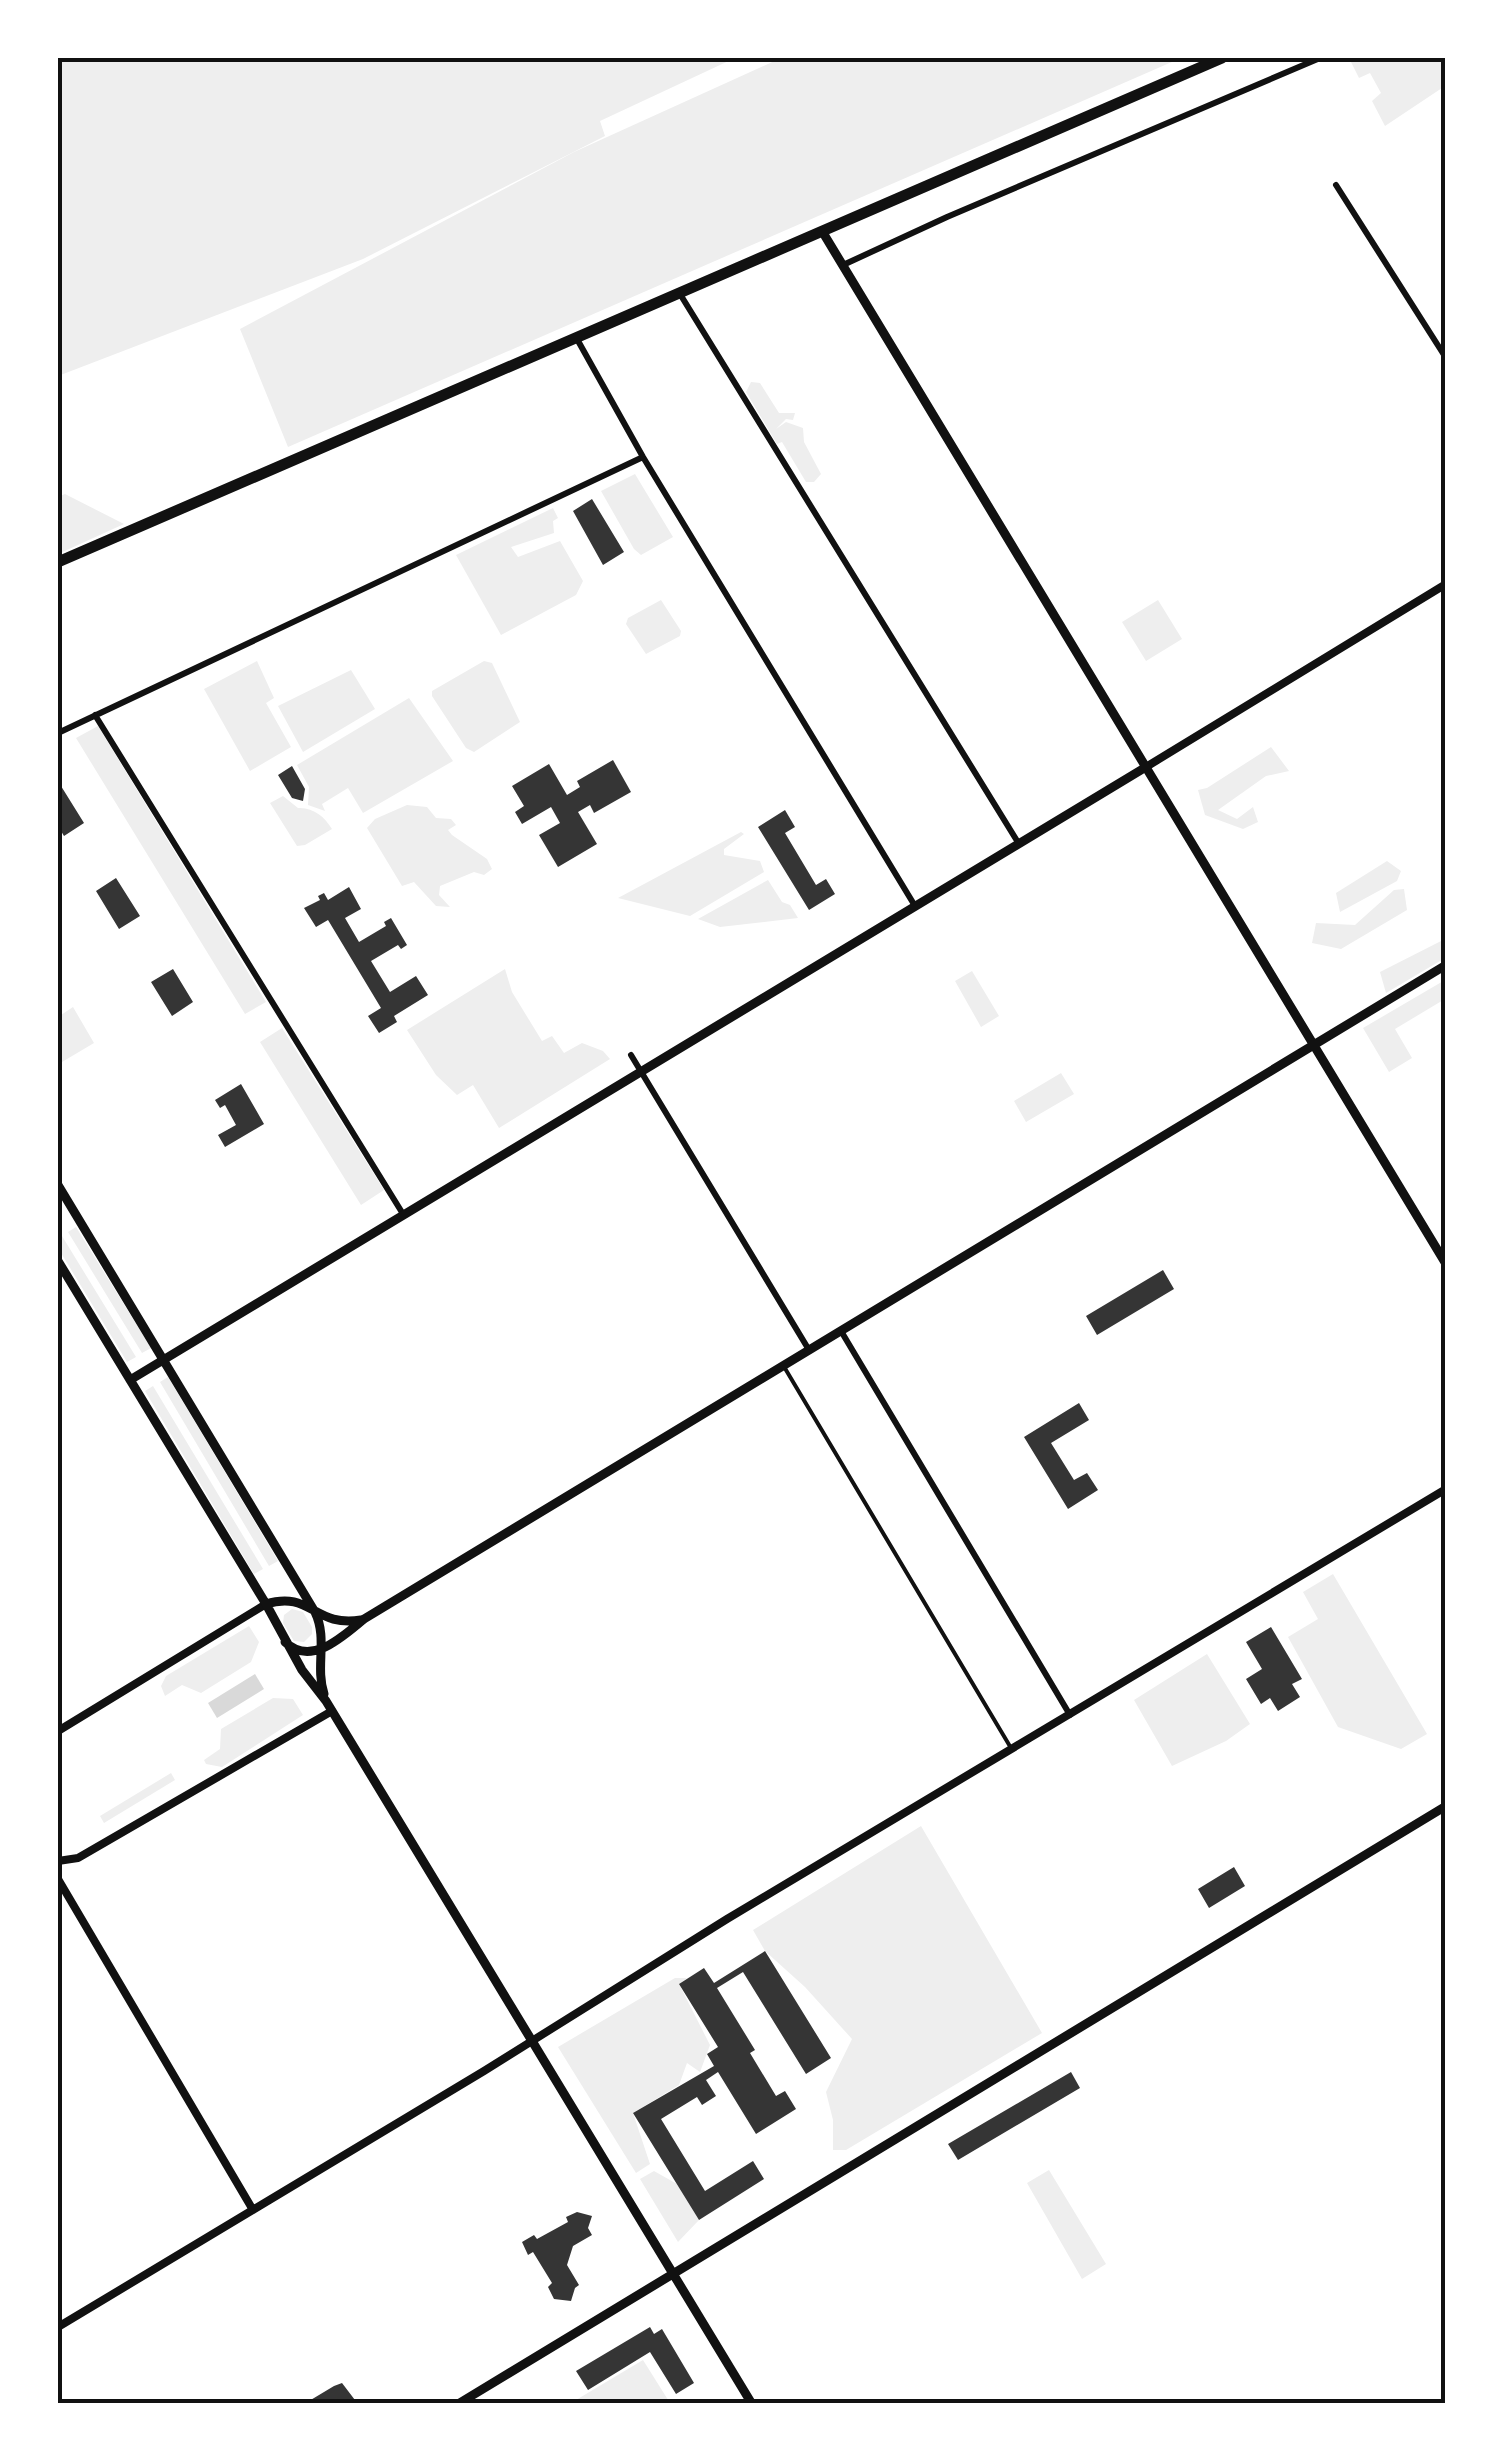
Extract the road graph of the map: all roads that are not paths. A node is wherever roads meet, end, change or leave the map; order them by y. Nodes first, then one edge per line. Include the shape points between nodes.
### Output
1 (1222, 58) edge
2 (1320, 58) edge
3 (1336, 185) dead end
4 (822, 230) junction
5 (843, 265) junction
6 (680, 294) junction
7 (577, 339) junction
8 (1446, 358) edge
9 (643, 457) junction
10 (58, 562) edge
11 (1446, 584) edge
12 (95, 715) junction
13 (58, 733) edge
14 (1146, 767) junction
15 (1019, 844) junction
16 (916, 907) junction
17 (1446, 965) edge
18 (1314, 1045) junction
19 (631, 1055) dead end
20 (642, 1072) junction
21 (58, 1185) edge
22 (70, 1206) junction
23 (58, 1214) edge
24 (403, 1214) junction
25 (58, 1261) edge
26 (1446, 1264) edge
27 (841, 1330) junction
28 (810, 1350) junction
29 (163, 1360) junction
30 (783, 1365) junction
31 (130, 1380) junction
32 (1446, 1488) edge
33 (294, 1601) junction
34 (266, 1604) junction
35 (315, 1612) junction
36 (364, 1619) junction
37 (275, 1622) junction
38 (285, 1642) junction
39 (322, 1648) junction
40 (326, 1701) junction
41 (332, 1711) junction
42 (1070, 1715) junction
43 (58, 1731) edge
44 (1012, 1750) junction
45 (1446, 1806) edge
46 (58, 1861) edge
47 (58, 1879) edge
48 (531, 2041) junction
49 (253, 2210) junction
50 (674, 2273) junction
51 (58, 2328) edge
52 (458, 2404) edge
53 (752, 2404) edge

1 - 4 highway
2 - 5 street
3 - 8 street
4 - 5 main road
4 - 6 highway
5 - 14 main road
6 - 7 highway
6 - 15 street
7 - 9 street
7 - 10 highway
9 - 12 street
9 - 16 street
11 - 14 street
12 - 13 street
12 - 24 street
14 - 15 main road
14 - 18 main road
15 - 16 main road
16 - 20 main road
17 - 18 main road
18 - 26 main road
18 - 27 main road
19 - 20 street
20 - 24 main road
20 - 28 street
21 - 22 main road
22 - 23 main road
22 - 29 main road
24 - 29 main road
25 - 31 main road
27 - 28 main road
27 - 42 street
28 - 30 main road
29 - 31 main road
29 - 35 main road
30 - 36 main road
30 - 44 lane
31 - 34 main road
32 - 42 street
33 - 34 main road
33 - 35 main road
33 - 37 main road
34 - 37 main road
34 - 43 street
35 - 36 main road via 332,1621
35 - 39 main road
36 - 39 main road
37 - 38 main road
38 - 39 main road via 306,1654
38 - 40 main road
39 - 40 main road
40 - 41 main road
41 - 46 street via 78,1858
41 - 48 main road
42 - 44 street
44 - 48 street
45 - 50 main road
47 - 49 street
48 - 49 street
48 - 50 main road
49 - 51 street
50 - 52 main road
50 - 53 main road

